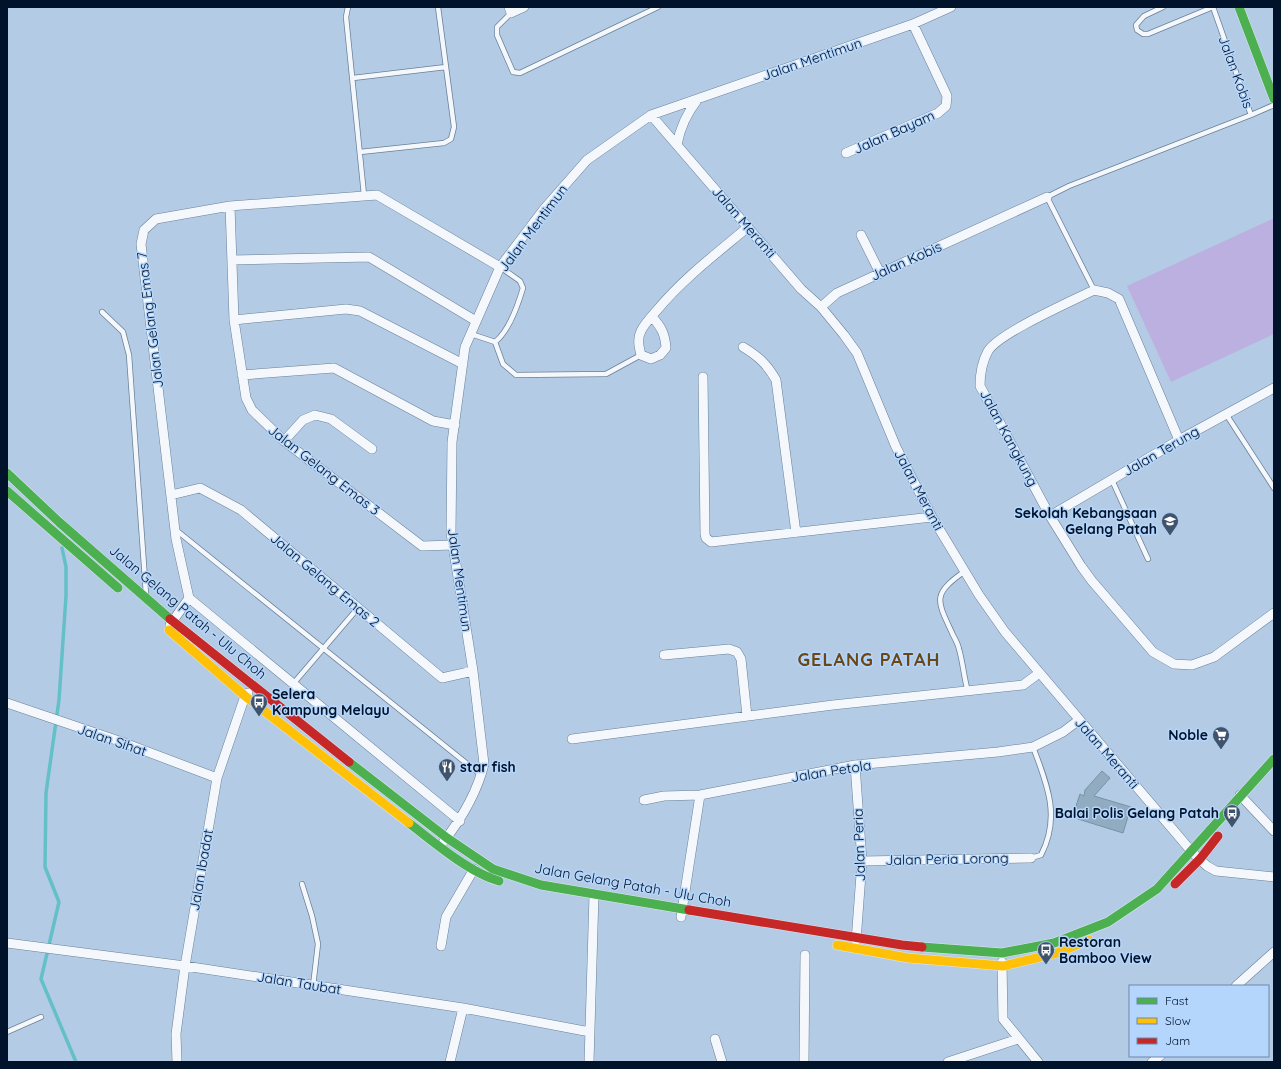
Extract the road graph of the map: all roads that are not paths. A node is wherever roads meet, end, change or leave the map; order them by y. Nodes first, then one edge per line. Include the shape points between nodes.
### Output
1 (348, 7) edge
2 (438, 7) edge
3 (524, 7) edge
4 (658, 7) edge
5 (951, 7) edge
6 (1163, 7) edge
7 (1213, 7) edge
8 (1239, 7) edge
9 (510, 10) edge
10 (913, 24) junction
11 (446, 68) junction
12 (353, 78) junction
13 (698, 99) junction
14 (1274, 99) edge
15 (1274, 105) edge
16 (651, 115) junction
17 (1251, 115) junction
18 (677, 145) junction
19 (360, 152) junction
20 (846, 153) dead end
21 (364, 195) junction
22 (1047, 197) junction
23 (230, 206) junction
24 (748, 227) junction
25 (860, 235) dead end
26 (232, 260) junction
27 (500, 267) junction
28 (880, 273) junction
29 (1094, 290) junction
30 (821, 307) junction
31 (102, 312) dead end
32 (652, 317) junction
33 (234, 320) junction
34 (476, 321) junction
35 (471, 334) junction
36 (494, 342) junction
37 (743, 347) dead end
38 (641, 355) junction
39 (463, 364) junction
40 (242, 375) junction
41 (703, 377) dead end
42 (1274, 388) edge
43 (1226, 414) junction
44 (455, 425) junction
45 (1179, 440) junction
46 (284, 441) junction
47 (372, 449) dead end
48 (7, 473) edge
49 (1112, 480) junction
50 (1274, 488) edge
51 (7, 492) edge
52 (172, 495) junction
53 (1050, 516) junction
54 (932, 517) junction
55 (175, 529) junction
56 (796, 534) junction
57 (453, 545) junction
58 (1148, 559) dead end
59 (965, 570) junction
60 (123, 592) dead end
61 (188, 598) junction
62 (145, 602) junction
63 (358, 608) junction
64 (1274, 613) edge
65 (157, 620) dead end
66 (174, 621) junction
67 (167, 628) junction
68 (323, 648) junction
69 (664, 655) dead end
70 (473, 671) junction
71 (1038, 674) junction
72 (293, 684) junction
73 (254, 685) junction
74 (968, 692) junction
75 (245, 696) junction
76 (7, 703) edge
77 (747, 716) junction
78 (1078, 720) junction
79 (572, 739) dead end
80 (1033, 747) junction
81 (1274, 759) edge
82 (855, 765) junction
83 (1274, 772) edge
84 (482, 775) junction
85 (217, 778) junction
86 (700, 795) junction
87 (1243, 798) junction
88 (644, 800) dead end
89 (460, 821) junction
90 (1274, 831) edge
91 (447, 838) junction
92 (440, 847) junction
93 (1192, 852) junction
94 (1031, 858) joint
95 (1200, 859) junction
96 (862, 861) junction
97 (474, 868) junction
98 (1274, 877) edge
99 (302, 884) dead end
100 (593, 899) junction
101 (682, 912) junction
102 (764, 932) dead end
103 (857, 938) junction
104 (7, 943) edge
105 (825, 943) dead end
106 (441, 946) dead end
107 (855, 949) junction
108 (1274, 952) edge
109 (1002, 953) junction
110 (805, 955) dead end
111 (185, 966) junction
112 (1003, 966) junction
113 (1237, 985) edge
114 (314, 986) junction
115 (463, 1008) junction
116 (40, 1017) dead end
117 (7, 1032) edge
118 (590, 1032) junction
119 (715, 1039) dead end
120 (1018, 1039) junction
121 (177, 1062) edge
122 (450, 1062) edge
123 (589, 1062) edge
124 (722, 1062) edge
125 (804, 1062) edge
126 (948, 1062) edge
127 (1038, 1062) edge

1 - 12 lane via 346,17
2 - 11 lane
3 - 9 street
4 - 9 lane via 520,73 513,72 497,35 497,27
5 - 10 street, Jalan Mentimun
6 - 7 lane via 1144,16 1136,25 1137,30 1148,34
7 - 17 lane, Jalan Kobis
8 - 14 main road
10 - 13 street, Jalan Mentimun
10 - 20 street, Jalan Bayam via 947,96 946,106 938,113
11 - 12 lane
11 - 19 lane via 454,127 451,139 444,143
12 - 19 lane
13 - 16 street, Jalan Mentimun
13 - 18 street via 679,132
15 - 17 lane, Jalan Kobis
16 - 18 street, Jalan Meranti
16 - 27 street, Jalan Mentimun via 587,160 544,209
17 - 22 lane via 1069,186
18 - 24 street, Jalan Meranti
19 - 21 lane
21 - 23 street, Jalan Gelang Emas 7
21 - 27 street, Jalan Gelang Emas 7 via 377,195
22 - 28 street, Jalan Kobis
22 - 29 lane
23 - 26 street, Jalan Gelang Emas 3
23 - 52 street, Jalan Gelang Emas 7 via 156,219 144,230 141,244
24 - 30 street, Jalan Meranti via 801,289
24 - 32 street via 703,264
25 - 28 street
26 - 33 street, Jalan Gelang Emas 3
26 - 34 street via 369,257
27 - 34 street, Jalan Mentimun
27 - 36 lane via 520,281 524,288 501,337
28 - 30 street, Jalan Kobis via 837,293
29 - 45 street via 1119,299
29 - 53 street, Jalan Kangkung via 1004,336 989,350 980,371 980,386
30 - 54 street, Jalan Meranti via 857,353 896,447
31 - 62 lane via 123,332 129,355
32 - 38 street via 641,331 638,343
32 - 38 street via 666,337 666,348 660,355 651,359
33 - 39 street via 346,309 360,311
33 - 40 street, Jalan Gelang Emas 3
34 - 35 street, Jalan Mentimun
35 - 36 lane
35 - 39 street, Jalan Mentimun via 465,347
36 - 38 lane via 503,364 516,374 606,374
37 - 56 street via 757,355 768,366 776,380
39 - 44 street, Jalan Mentimun
40 - 44 street via 334,368 433,421
40 - 46 street, Jalan Gelang Emas 3 via 246,398 252,410
41 - 56 street via 706,538 715,543
42 - 43 street, Jalan Terung
43 - 45 street, Jalan Terung
43 - 50 lane
44 - 57 street, Jalan Mentimun via 452,442
45 - 49 street, Jalan Terung
46 - 47 street via 303,420 315,415 331,419
46 - 57 street, Jalan Gelang Emas 3 via 422,546
48 - 62 main road, Jalan Gelang Patah - Ulu Choh
49 - 53 street, Jalan Terung
49 - 58 lane
51 - 60 main road, Jalan Gelang Patah - Ulu Choh
52 - 55 street, Jalan Gelang Emas 7
52 - 63 street, Jalan Gelang Emas 2 via 200,488 241,510
53 - 64 street, Jalan Kangkung via 1092,581 1153,652 1174,664 1192,665 1214,657
54 - 56 street
54 - 59 street, Jalan Meranti
55 - 61 street, Jalan Gelang Emas 7
55 - 68 lane
57 - 70 street, Jalan Mentimun
59 - 71 street, Jalan Meranti via 1005,632
59 - 74 lane via 950,581 939,599 940,608 959,648
61 - 66 street
61 - 72 street
62 - 66 main road, Jalan Gelang Patah - Ulu Choh
63 - 68 lane
63 - 70 street, Jalan Gelang Emas 2 via 442,678
65 - 67 main road, Jalan Gelang Patah - Ulu Choh
66 - 67 street
66 - 73 main road, Jalan Gelang Patah - Ulu Choh
67 - 75 main road, Jalan Gelang Patah - Ulu Choh
68 - 72 lane
68 - 84 lane
69 - 77 street via 729,649 737,652 741,659
70 - 84 street, Jalan Mentimun via 484,764
71 - 74 street via 1023,685
71 - 78 street, Jalan Meranti
72 - 89 street
73 - 75 street, Jalan Ibadat
73 - 91 main road, Jalan Gelang Patah - Ulu Choh
74 - 77 street
75 - 85 street, Jalan Ibadat
75 - 92 main road, Jalan Gelang Patah - Ulu Choh
76 - 85 street, Jalan Sihat
77 - 79 street
78 - 80 street, Jalan Petola via 1063,732
78 - 93 street, Jalan Meranti
80 - 82 street, Jalan Petola
80 - 94 lane via 1049,790 1051,826 1041,855
81 - 87 main road, Jalan Gelang Patah - Ulu Choh
82 - 86 street, Jalan Petola
82 - 96 street, Jalan Peria
83 - 87 main road, Jalan Gelang Patah - Ulu Choh
84 - 89 street, Jalan Mentimun
85 - 111 street, Jalan Ibadat
86 - 88 street, Jalan Petola via 664,796
86 - 101 street
87 - 90 street
87 - 93 main road, Jalan Gelang Patah - Ulu Choh
87 - 95 main road, Jalan Gelang Patah - Ulu Choh
89 - 91 street, Jalan Mentimun
91 - 92 street, Jalan Mentimun
91 - 100 main road, Jalan Gelang Patah - Ulu Choh via 493,869
92 - 97 main road, Jalan Gelang Patah - Ulu Choh
93 - 95 street, Jalan Meranti
93 - 109 main road, Jalan Gelang Patah - Ulu Choh via 1157,889 1108,922 1054,943
94 - 96 street, Jalan Peria Lorong
95 - 98 street, Jalan Meranti via 1216,871
95 - 112 main road, Jalan Gelang Patah - Ulu Choh via 1161,898 1114,929 1057,953
96 - 103 street, Jalan Peria
97 - 100 main road, Jalan Gelang Patah - Ulu Choh via 488,878 539,893
97 - 106 street via 446,917
99 - 114 lane via 318,944
100 - 101 main road, Jalan Gelang Patah - Ulu Choh
100 - 118 street
101 - 102 main road, Jalan Gelang Patah - Ulu Choh
101 - 103 main road, Jalan Gelang Patah - Ulu Choh
103 - 107 street, Jalan Peria
103 - 109 main road, Jalan Gelang Patah - Ulu Choh via 902,945
104 - 111 street, Jalan Taubat
105 - 107 main road, Jalan Gelang Patah - Ulu Choh
107 - 112 main road, Jalan Gelang Patah - Ulu Choh via 908,958
108 - 113 street
109 - 112 street
110 - 125 street
111 - 114 street, Jalan Taubat
111 - 121 street, Jalan Ibadat via 176,1034
112 - 120 street via 1002,1019
114 - 115 street, Jalan Taubat
115 - 118 street, Jalan Taubat
115 - 122 street
116 - 117 lane
118 - 123 street
119 - 124 street
120 - 126 street
120 - 127 street

